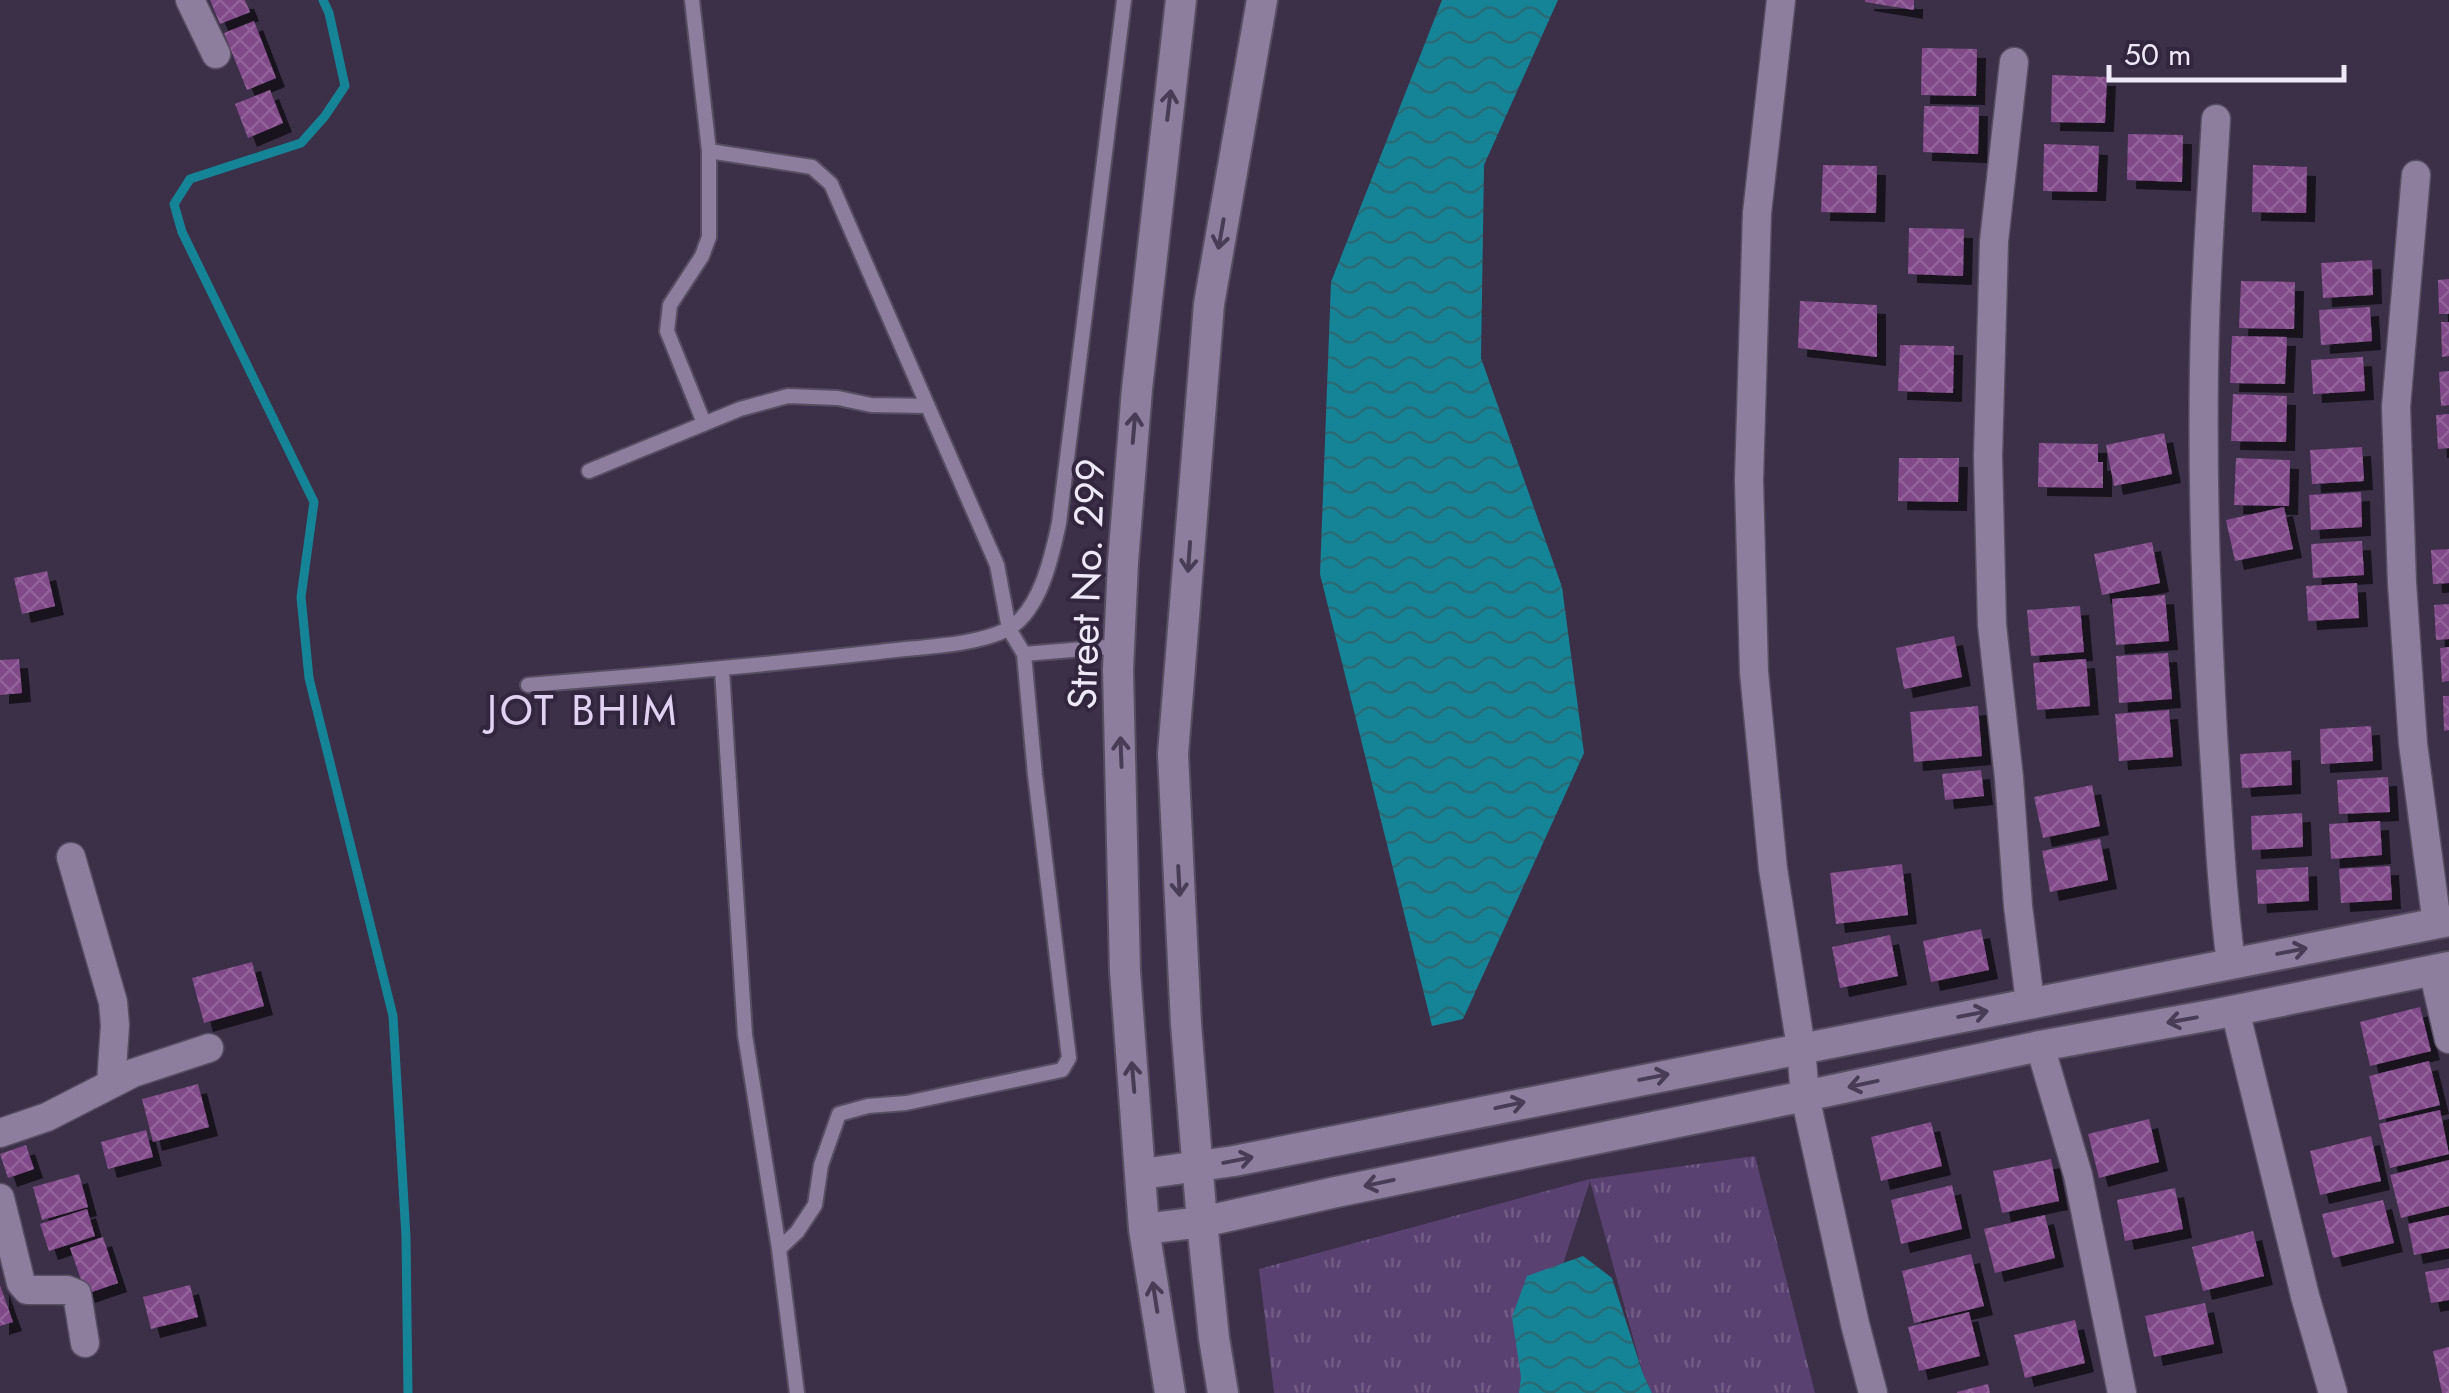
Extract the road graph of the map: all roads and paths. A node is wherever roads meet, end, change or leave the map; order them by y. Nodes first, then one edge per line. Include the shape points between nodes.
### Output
1 (190, 0) edge
2 (692, 0) edge
3 (1124, 0) edge
4 (1182, 0) edge
5 (1262, 0) edge
6 (1781, 0) edge
7 (216, 54) dead end
8 (2014, 62) dead end
9 (2216, 119) dead end
10 (709, 152) junction
11 (2416, 175) dead end
12 (928, 406) junction
13 (704, 423) junction
14 (589, 471) dead end
15 (1009, 629) junction
16 (1119, 646) junction
17 (1024, 654) junction
18 (722, 670) junction
19 (528, 685) dead end
20 (71, 856) dead end
21 (2443, 923) edge
22 (2231, 962) junction
23 (2441, 968) edge
24 (2030, 1002) junction
25 (2236, 1010) junction
26 (2449, 1039) edge
27 (2040, 1046) junction
28 (208, 1048) dead end
29 (1801, 1048) junction
30 (111, 1084) junction
31 (1805, 1096) junction
32 (0, 1133) edge
33 (1198, 1166) junction
34 (1142, 1174) junction
35 (0, 1198) edge
36 (1202, 1222) junction
37 (1144, 1229) junction
38 (779, 1249) junction
39 (84, 1343) dead end
40 (798, 1393) edge
41 (1170, 1393) edge
42 (1223, 1393) edge
43 (1873, 1393) edge
44 (2122, 1393) edge
45 (2333, 1393) edge

1 - 7 street
2 - 10 lane
3 - 15 lane via 1059,523 1050,568
16 -> 4 street, Street No. 299 via 1137,389
5 -> 33 street via 1209,304 1173,754
6 - 29 street via 1756,213 1749,480 1756,692 1773,870
8 - 24 street via 1994,241 1988,456 1992,625
9 - 22 street via 2203,476 2214,756
10 - 12 lane via 812,167 831,184
10 - 13 lane via 709,236 670,305 667,331
11 - 21 street via 2396,407 2402,583 2413,744
12 - 13 lane via 788,396
12 - 15 lane via 998,564
13 - 14 lane
15 - 17 lane
15 - 18 lane via 954,643
16 - 17 lane
34 -> 16 street, Street No. 299 via 1124,972
17 - 38 lane via 1069,1058 1062,1070 839,1114 815,1205
18 - 19 lane
18 - 38 lane via 745,1036
20 - 30 street via 113,1002
22 -> 21 street
22 - 24 street
23 - 25 street
23 - 26 street
29 -> 24 street
25 -> 27 street
25 - 45 street
27 -> 31 street
27 - 44 street via 2078,1176
28 - 30 street
29 - 31 street
33 -> 29 street
30 - 32 street
31 -> 36 street
31 - 43 street
33 - 34 street
33 - 36 street
34 - 37 street, Street No. 299
35 - 39 street via 21,1282 27,1290 77,1294
36 - 37 street
36 - 42 street
41 -> 37 street, Street No. 299
38 - 40 lane

